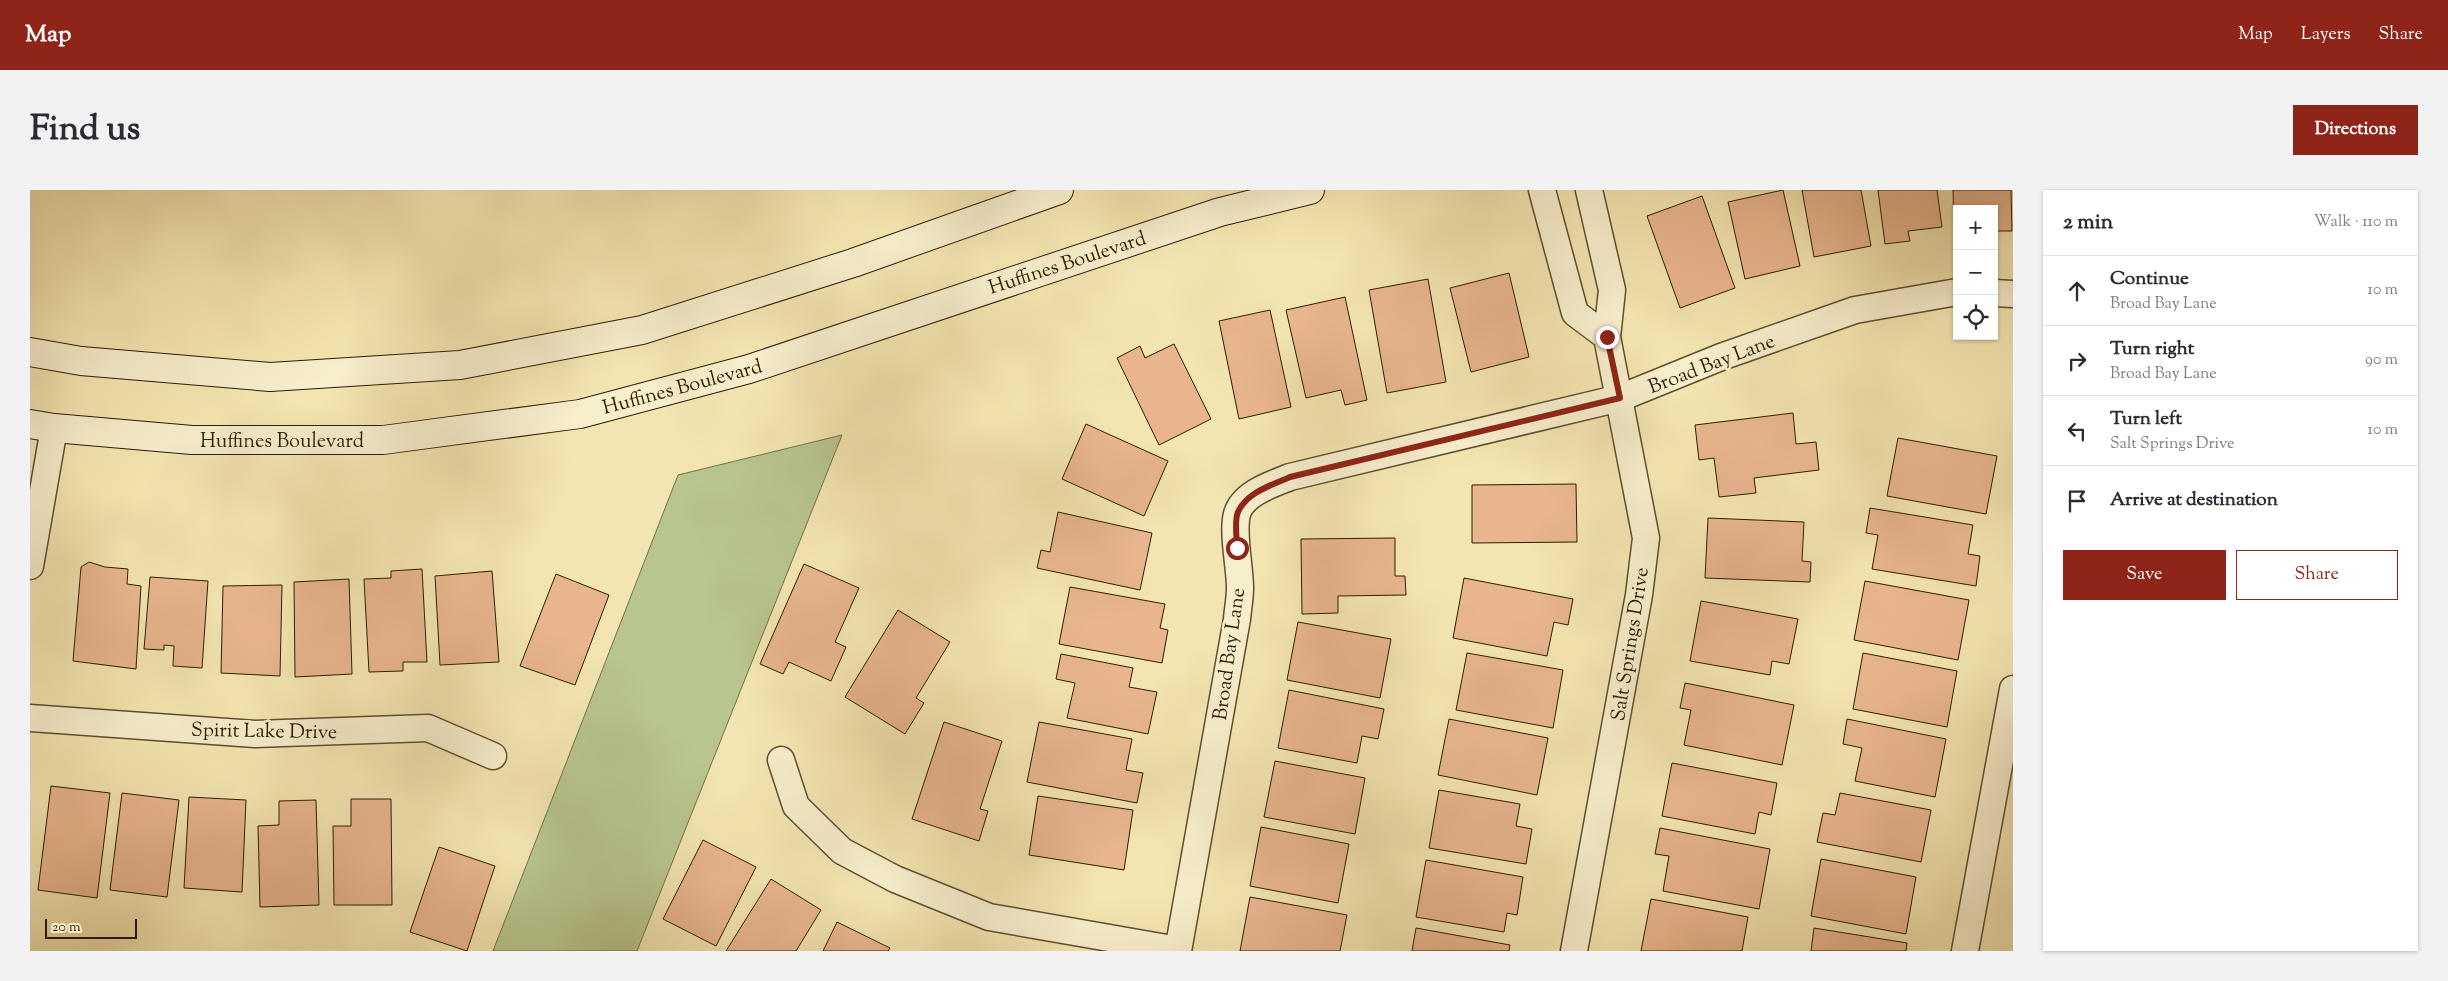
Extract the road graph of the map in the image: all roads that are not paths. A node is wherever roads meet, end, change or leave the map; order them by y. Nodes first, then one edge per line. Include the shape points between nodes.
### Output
1 (1059, 190) edge
2 (1310, 190) edge
3 (1542, 190) edge
4 (1589, 190) edge
5 (1953, 293) edge
6 (1998, 293) edge
7 (2013, 294) edge
8 (1607, 337) junction
9 (30, 352) edge
10 (1620, 398) junction
11 (42, 426) edge
12 (30, 566) edge
13 (2013, 689) edge
14 (30, 718) edge
15 (493, 756) dead end
16 (2007, 756) edge
17 (781, 760) dead end
18 (1178, 951) edge
19 (1574, 951) edge
20 (1964, 951) edge

1 - 9 main road via 853,263 642,330 460,366 270,376 81,361
2 - 11 main road, Huffines Boulevard via 1220,212 749,369 580,414 383,440 192,440
3 - 8 street via 1575,313
4 - 8 street, Salt Springs Drive via 1612,290
5 - 10 street, Broad Bay Lane via 1855,310 1721,357
6 - 7 street
8 - 10 street, Salt Springs Drive
10 - 18 street, Broad Bay Lane via 1290,477 1263,488 1248,499 1237,513 1240,589 1237,619
10 - 19 street, Salt Springs Drive via 1646,538 1639,595
11 - 12 street
13 - 16 street
14 - 15 street, Spirit Lake Drive via 255,734 428,728
16 - 20 street
17 - 18 street via 796,806 842,851 895,879 989,917

